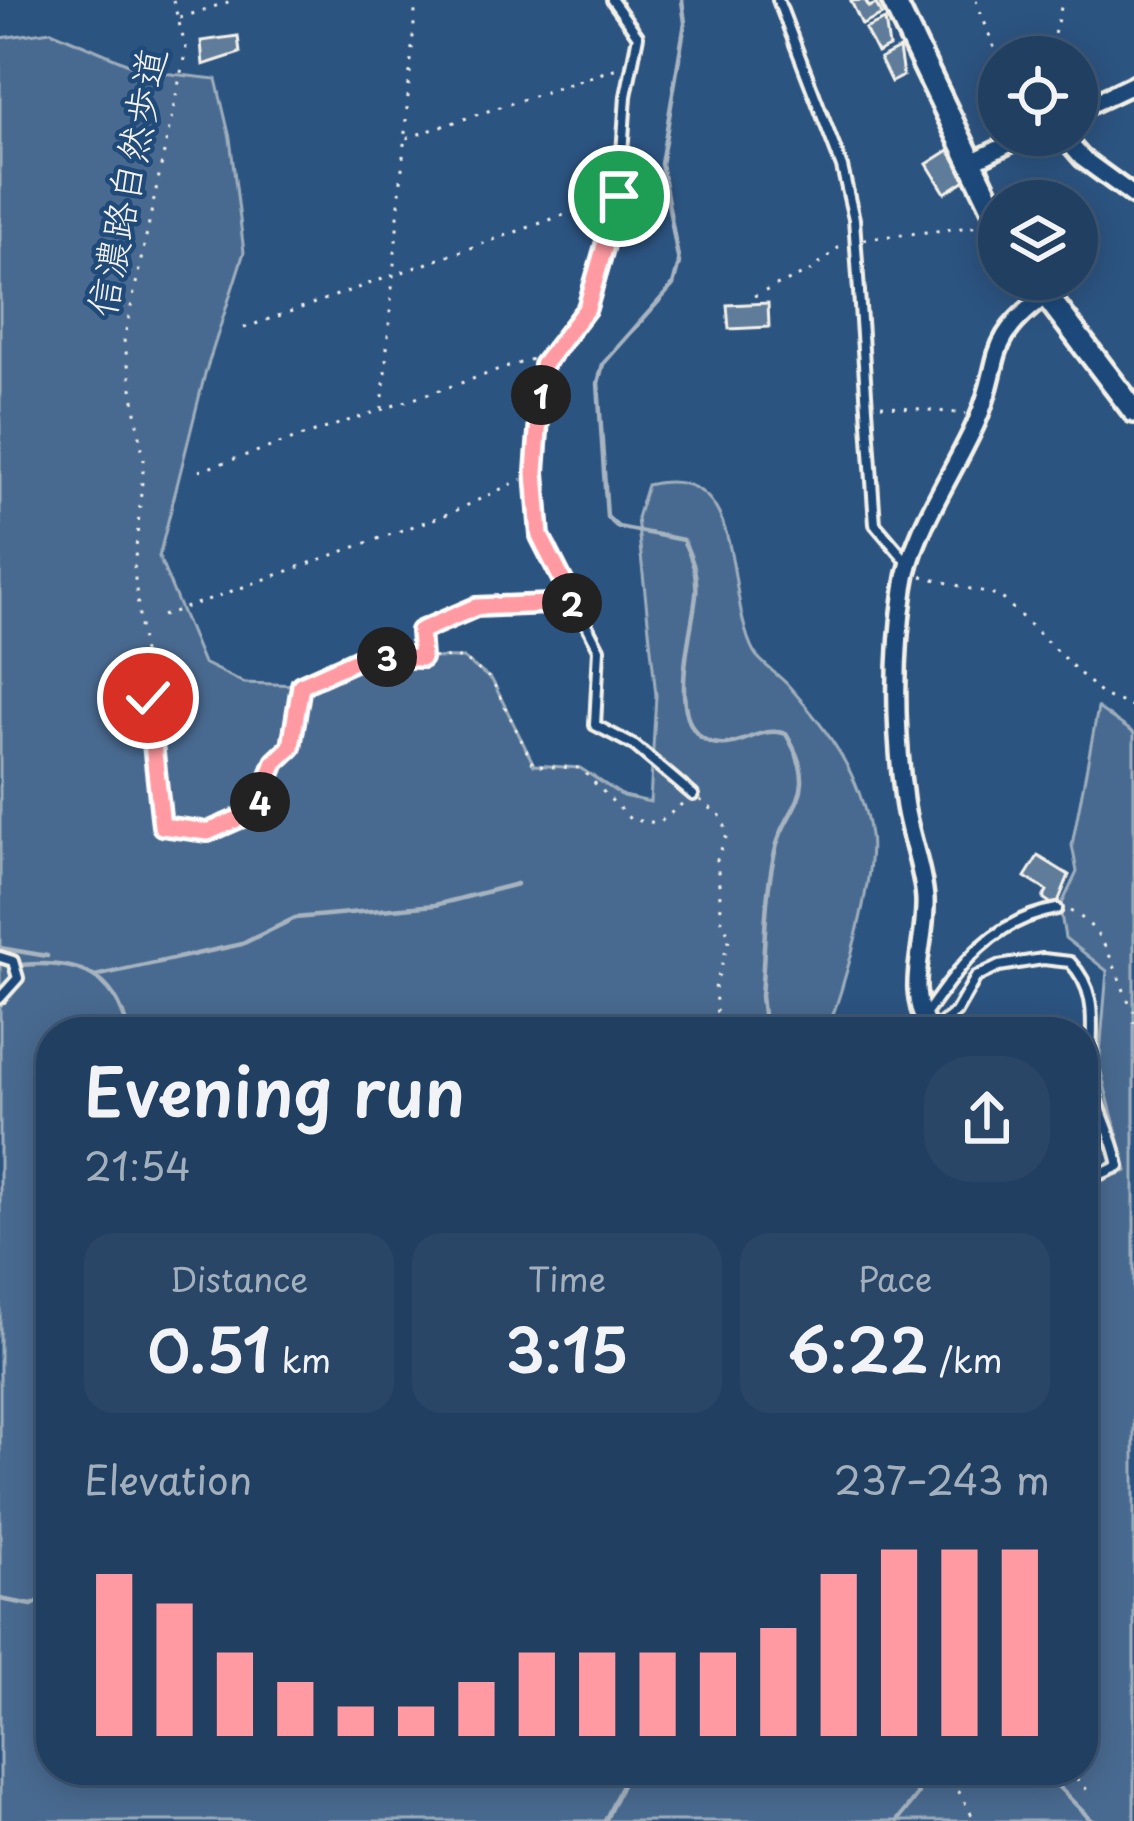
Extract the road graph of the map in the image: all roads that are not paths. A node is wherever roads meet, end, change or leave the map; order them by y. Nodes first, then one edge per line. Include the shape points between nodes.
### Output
1 (612, 0) edge
2 (778, 0) edge
3 (893, 0) edge
4 (1134, 84) edge
5 (1098, 101) edge
6 (984, 156) edge
7 (1087, 156) edge
8 (970, 163) junction
9 (978, 180) edge
10 (1134, 196) edge
11 (1029, 300) edge
12 (1048, 300) edge
13 (1134, 411) edge
14 (910, 570) junction
15 (693, 795) road end
16 (1057, 909) road end
17 (0, 957) edge
18 (0, 998) edge
19 (924, 1017) edge
20 (934, 1017) edge
21 (947, 1017) edge
22 (1094, 1017) edge
23 (1098, 1098) edge
24 (1098, 1175) edge

1 - 15 lane via 638,36 619,196 587,308 543,365 535,472 540,536 599,649 596,725
2 - 14 lane via 842,167 855,240 875,524
3 - 8 street
4 - 5 street
6 - 8 street
7 - 10 street
8 - 9 street
11 - 14 street via 999,340 980,415
12 - 13 street
14 - 19 street via 896,717 925,898 915,993
16 - 20 lane via 1031,914 970,952
17 - 18 lane via 13,961 18,978
21 - 22 lane via 976,977 1043,959 1070,962 1087,980
23 - 24 lane via 1119,1166

